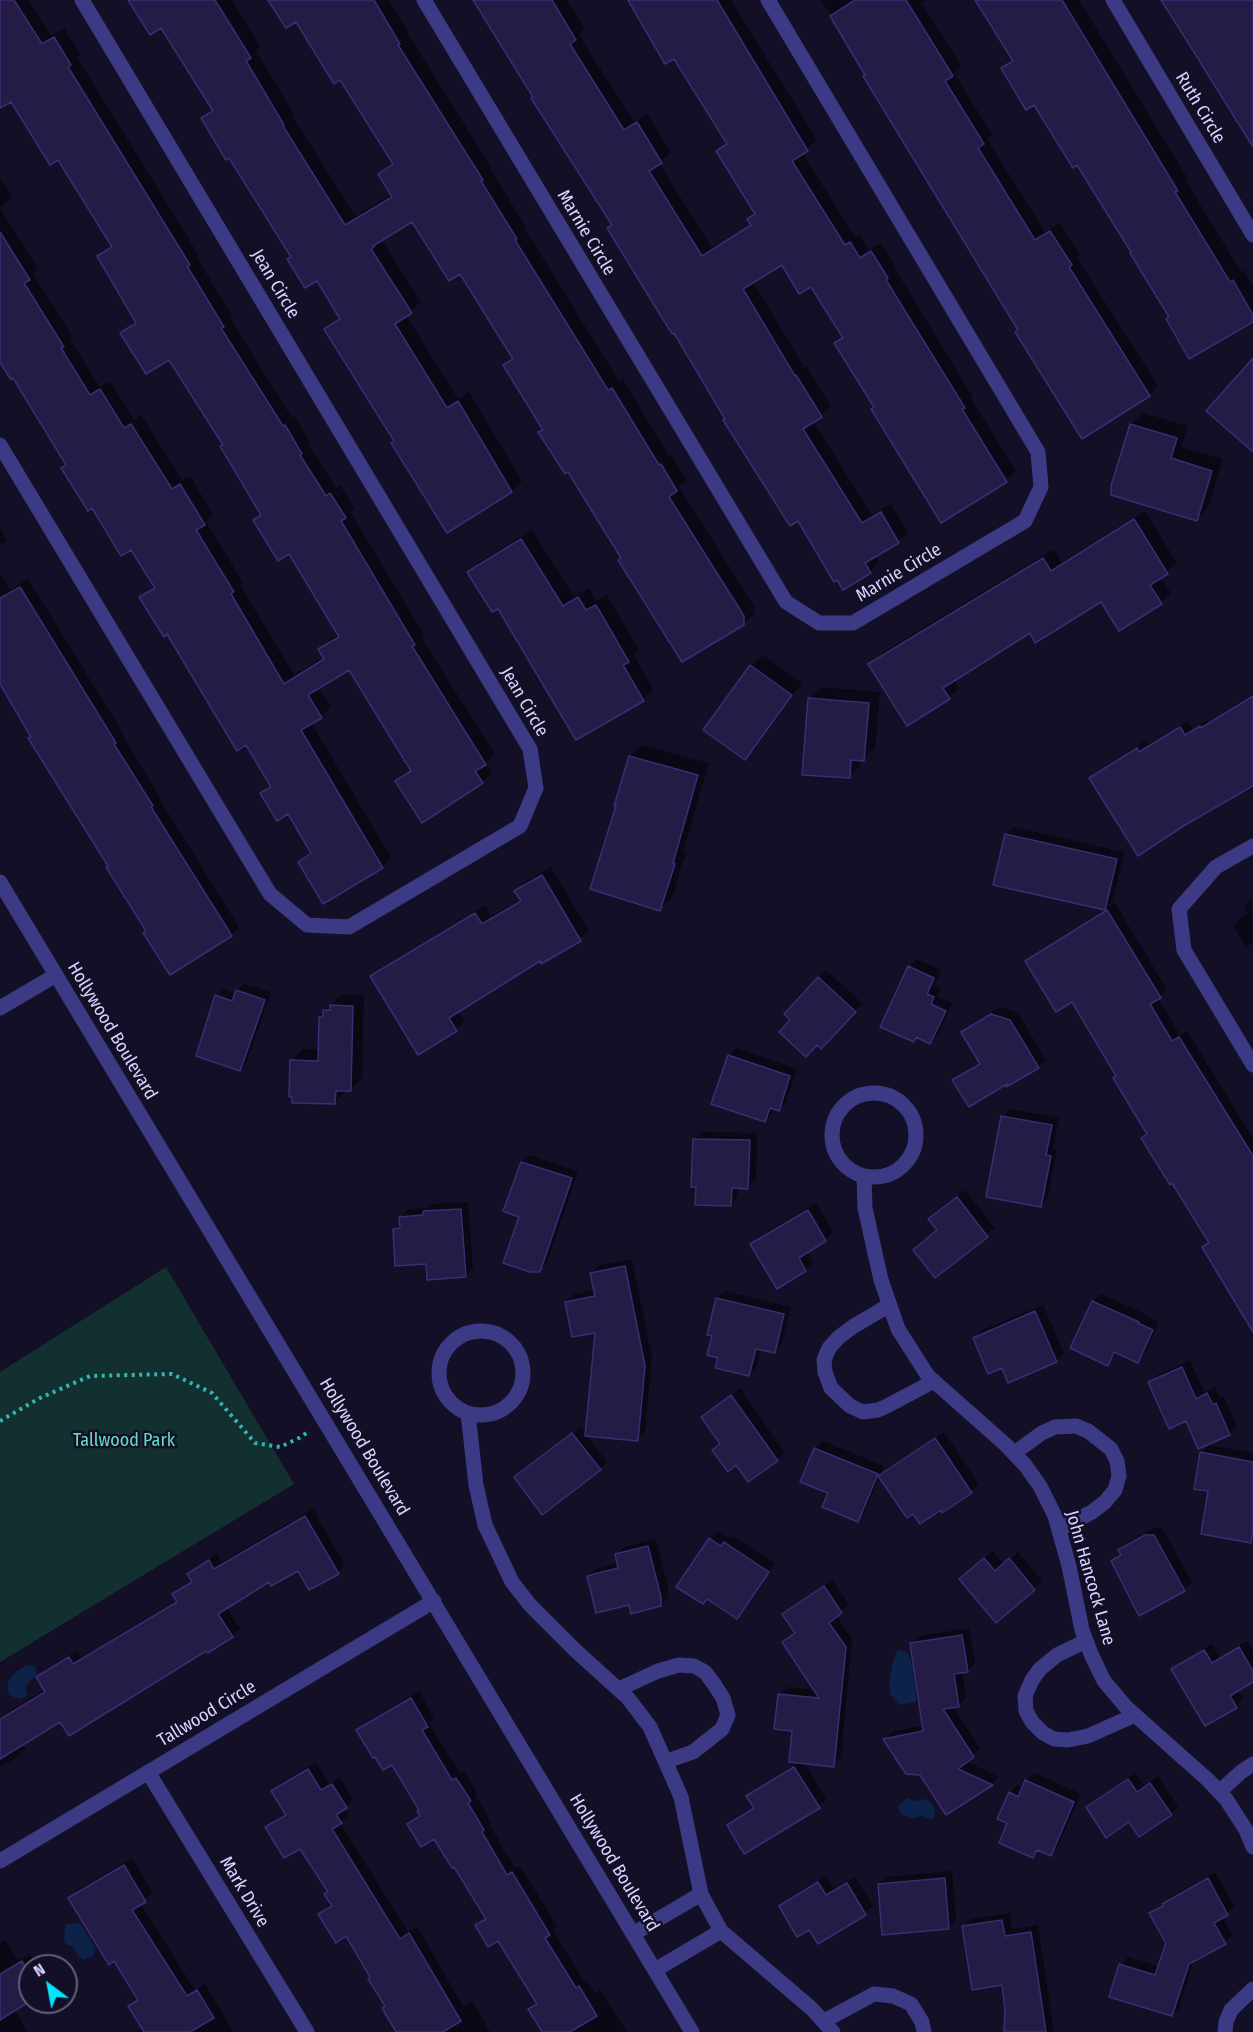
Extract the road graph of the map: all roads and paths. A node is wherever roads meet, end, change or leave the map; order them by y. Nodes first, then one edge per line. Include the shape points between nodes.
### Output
1 (82, 0) edge
2 (424, 0) edge
3 (768, 0) edge
4 (1113, 0) edge
5 (1253, 235) edge
6 (0, 445) edge
7 (1253, 846) edge
8 (0, 882) edge
9 (56, 975) junction
10 (0, 1008) edge
11 (1253, 1065) edge
12 (864, 1176) junction
13 (888, 1306) junction
14 (934, 1381) junction
15 (468, 1413) junction
16 (324, 1418) junction
17 (0, 1421) edge
18 (1014, 1453) junction
19 (1059, 1529) junction
20 (434, 1601) junction
21 (1086, 1641) junction
22 (620, 1689) junction
23 (1135, 1715) junction
24 (667, 1761) junction
25 (1253, 1764) edge
26 (148, 1772) junction
27 (1219, 1792) junction
28 (1253, 1847) edge
29 (0, 1861) edge
30 (701, 1894) junction
31 (721, 1931) junction
32 (633, 1934) junction
33 (655, 1970) junction
34 (1253, 1989) edge
35 (828, 2027) edge
36 (307, 2032) edge
37 (692, 2032) edge
38 (924, 2032) edge
39 (1225, 2032) edge

1 - 6 street, Jean Circle via 530,749 536,788 520,826 349,927 307,925 270,894
2 - 3 street, Marnie Circle via 786,602 819,623 853,623 1025,520 1041,487 1038,452
4 - 5 street, Ruth Circle
7 - 11 street via 1216,867 1179,909 1184,950
8 - 9 street, Hollywood Boulevard
9 - 10 street
9 - 16 street, Hollywood Boulevard
12 - 12 street via 875,1177 896,1170 905,1163 915,1143 914,1120 900,1101 889,1095 858,1096 842,1107 835,1118 832,1143 836,1155 853,1172
12 - 13 street, John Hancock Lane via 865,1208
13 - 14 street, John Hancock Lane via 912,1353
13 - 14 street via 854,1326 829,1348 824,1360 831,1388 863,1412 878,1410
14 - 18 street, John Hancock Lane
15 - 15 street via 494,1413 519,1392 523,1380 521,1358 513,1344 496,1333 484,1330 459,1337 442,1356 439,1368 444,1392 452,1403
15 - 22 street via 485,1525 512,1582 576,1651
16 - 17 path via 280,1447 255,1443 212,1393 172,1374 90,1376
16 - 20 street, Hollywood Boulevard
18 - 19 street, John Hancock Lane via 1040,1486
18 - 19 street via 1055,1426 1076,1426 1111,1449 1119,1476 1115,1490 1092,1512
19 - 21 street, John Hancock Lane
20 - 26 street, Tallwood Circle
20 - 32 street, Hollywood Boulevard
21 - 23 street, John Hancock Lane via 1104,1681
21 - 23 street via 1057,1655 1032,1680 1025,1696 1032,1722 1054,1739 1068,1740 1088,1736
22 - 24 street via 650,1727
22 - 24 street via 679,1665 694,1666 714,1684 728,1715 722,1729 693,1752
23 - 27 street, John Hancock Lane
24 - 30 street via 681,1797
25 - 27 street
26 - 29 street, Tallwood Circle
26 - 36 street, Mark Drive
27 - 28 street, John Hancock Lane
30 - 31 street
30 - 32 street
31 - 33 street
31 - 35 street
32 - 33 street, Hollywood Boulevard
33 - 37 street, Hollywood Boulevard
34 - 39 street via 1231,2010
35 - 38 street via 873,1994 893,1996 911,2004

